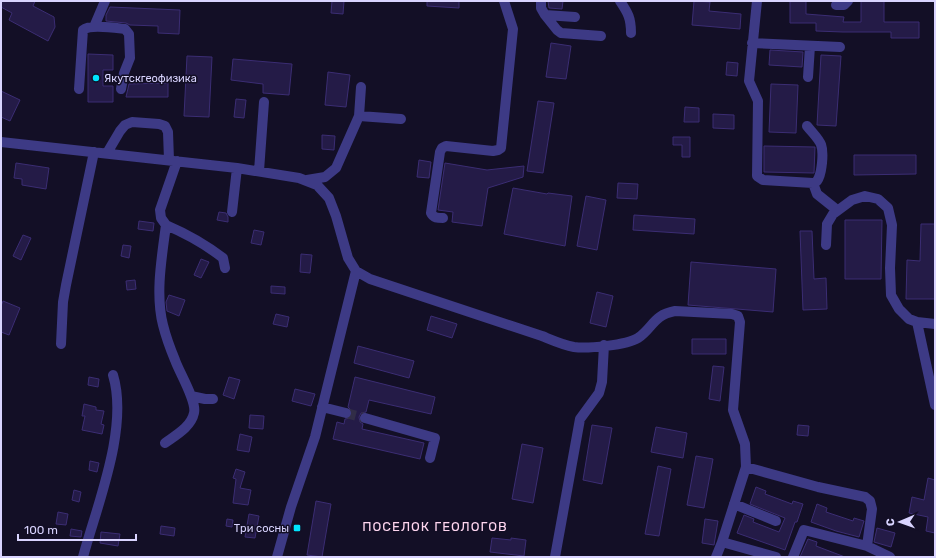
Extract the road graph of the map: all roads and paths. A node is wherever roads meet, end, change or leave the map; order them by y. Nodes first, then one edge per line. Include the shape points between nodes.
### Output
1 (105, 1) edge
2 (504, 1) edge
3 (540, 1) edge
4 (620, 1) edge
5 (757, 1) edge
6 (848, 1) edge
7 (836, 5) dead end
8 (545, 15) junction
9 (574, 18) dead end
10 (94, 27) junction
11 (631, 33) dead end
12 (601, 36) dead end
13 (752, 43) junction
14 (810, 46) junction
15 (840, 47) dead end
16 (808, 77) dead end
17 (361, 87) dead end
18 (79, 89) dead end
19 (121, 89) dead end
20 (264, 102) dead end
21 (359, 116) junction
22 (401, 119) dead end
23 (806, 126) dead end
24 (1, 142) edge
25 (94, 152) junction
26 (107, 153) junction
27 (173, 160) junction
28 (237, 168) junction
29 (260, 171) junction
30 (305, 180) junction
31 (813, 183) junction
32 (837, 210) junction
33 (232, 212) dead end
34 (443, 218) dead end
35 (166, 225) junction
36 (826, 245) dead end
37 (225, 268) dead end
38 (356, 271) junction
39 (917, 322) junction
40 (935, 324) edge
41 (61, 344) dead end
42 (604, 346) junction
43 (113, 375) dead end
44 (191, 396) junction
45 (213, 399) dead end
46 (935, 405) edge
47 (322, 407) junction
48 (346, 413) tunnel mouth
49 (365, 418) tunnel mouth
50 (165, 443) dead end
51 (430, 458) dead end
52 (746, 467) junction
53 (734, 504) junction
54 (776, 520) dead end
55 (722, 542) junction
56 (867, 546) junction
57 (83, 557) edge
58 (277, 557) edge
59 (555, 557) edge
60 (716, 557) edge
61 (776, 557) edge
62 (793, 557) edge
63 (890, 557) edge

1 - 10 street
2 - 34 street via 514,29 501,148 493,151 446,146 442,148 431,213 435,218
3 - 8 street
4 - 11 street via 631,21
5 - 13 street
6 - 7 street via 844,5
8 - 9 street
8 - 12 street via 561,33
10 - 18 street via 86,27 83,30
10 - 19 street via 125,29 129,34 130,58
13 - 14 street
13 - 31 street via 749,82 758,101 757,176 763,180
14 - 15 street
14 - 16 street
17 - 21 street
20 - 29 street
21 - 22 street
21 - 30 street via 336,168 325,177
23 - 31 street via 819,140 823,149 821,174
24 - 25 street
25 - 26 street
25 - 41 street via 68,271 63,302
26 - 27 street
26 - 27 street via 125,125 132,122 159,124 165,126 168,132
27 - 28 street
27 - 35 street via 160,210
28 - 29 street
28 - 33 street
29 - 30 street
30 - 38 street via 317,185 329,198 348,258
31 - 32 street via 817,194
32 - 36 street via 827,224
32 - 39 street via 852,200 865,196 878,199 888,208 892,225 891,295 899,309 909,319
35 - 37 street via 208,247 223,258
35 - 44 street via 160,277 163,324
38 - 42 street via 370,279 562,344 575,347
38 - 47 street
39 - 40 street
39 - 46 street
42 - 52 street via 626,343 639,337 657,318 674,311 738,316 740,322 733,410 745,444
42 - 59 street via 599,393 580,419
43 - 57 street via 117,410 110,466
44 - 45 street
44 - 50 street via 195,412 190,424
47 - 48 street
47 - 58 street
49 - 51 street via 435,438
52 - 53 street
52 - 56 street via 865,497 870,501 872,509
53 - 54 street
53 - 55 street
55 - 60 street
55 - 61 street
56 - 62 street via 804,530
56 - 63 street

